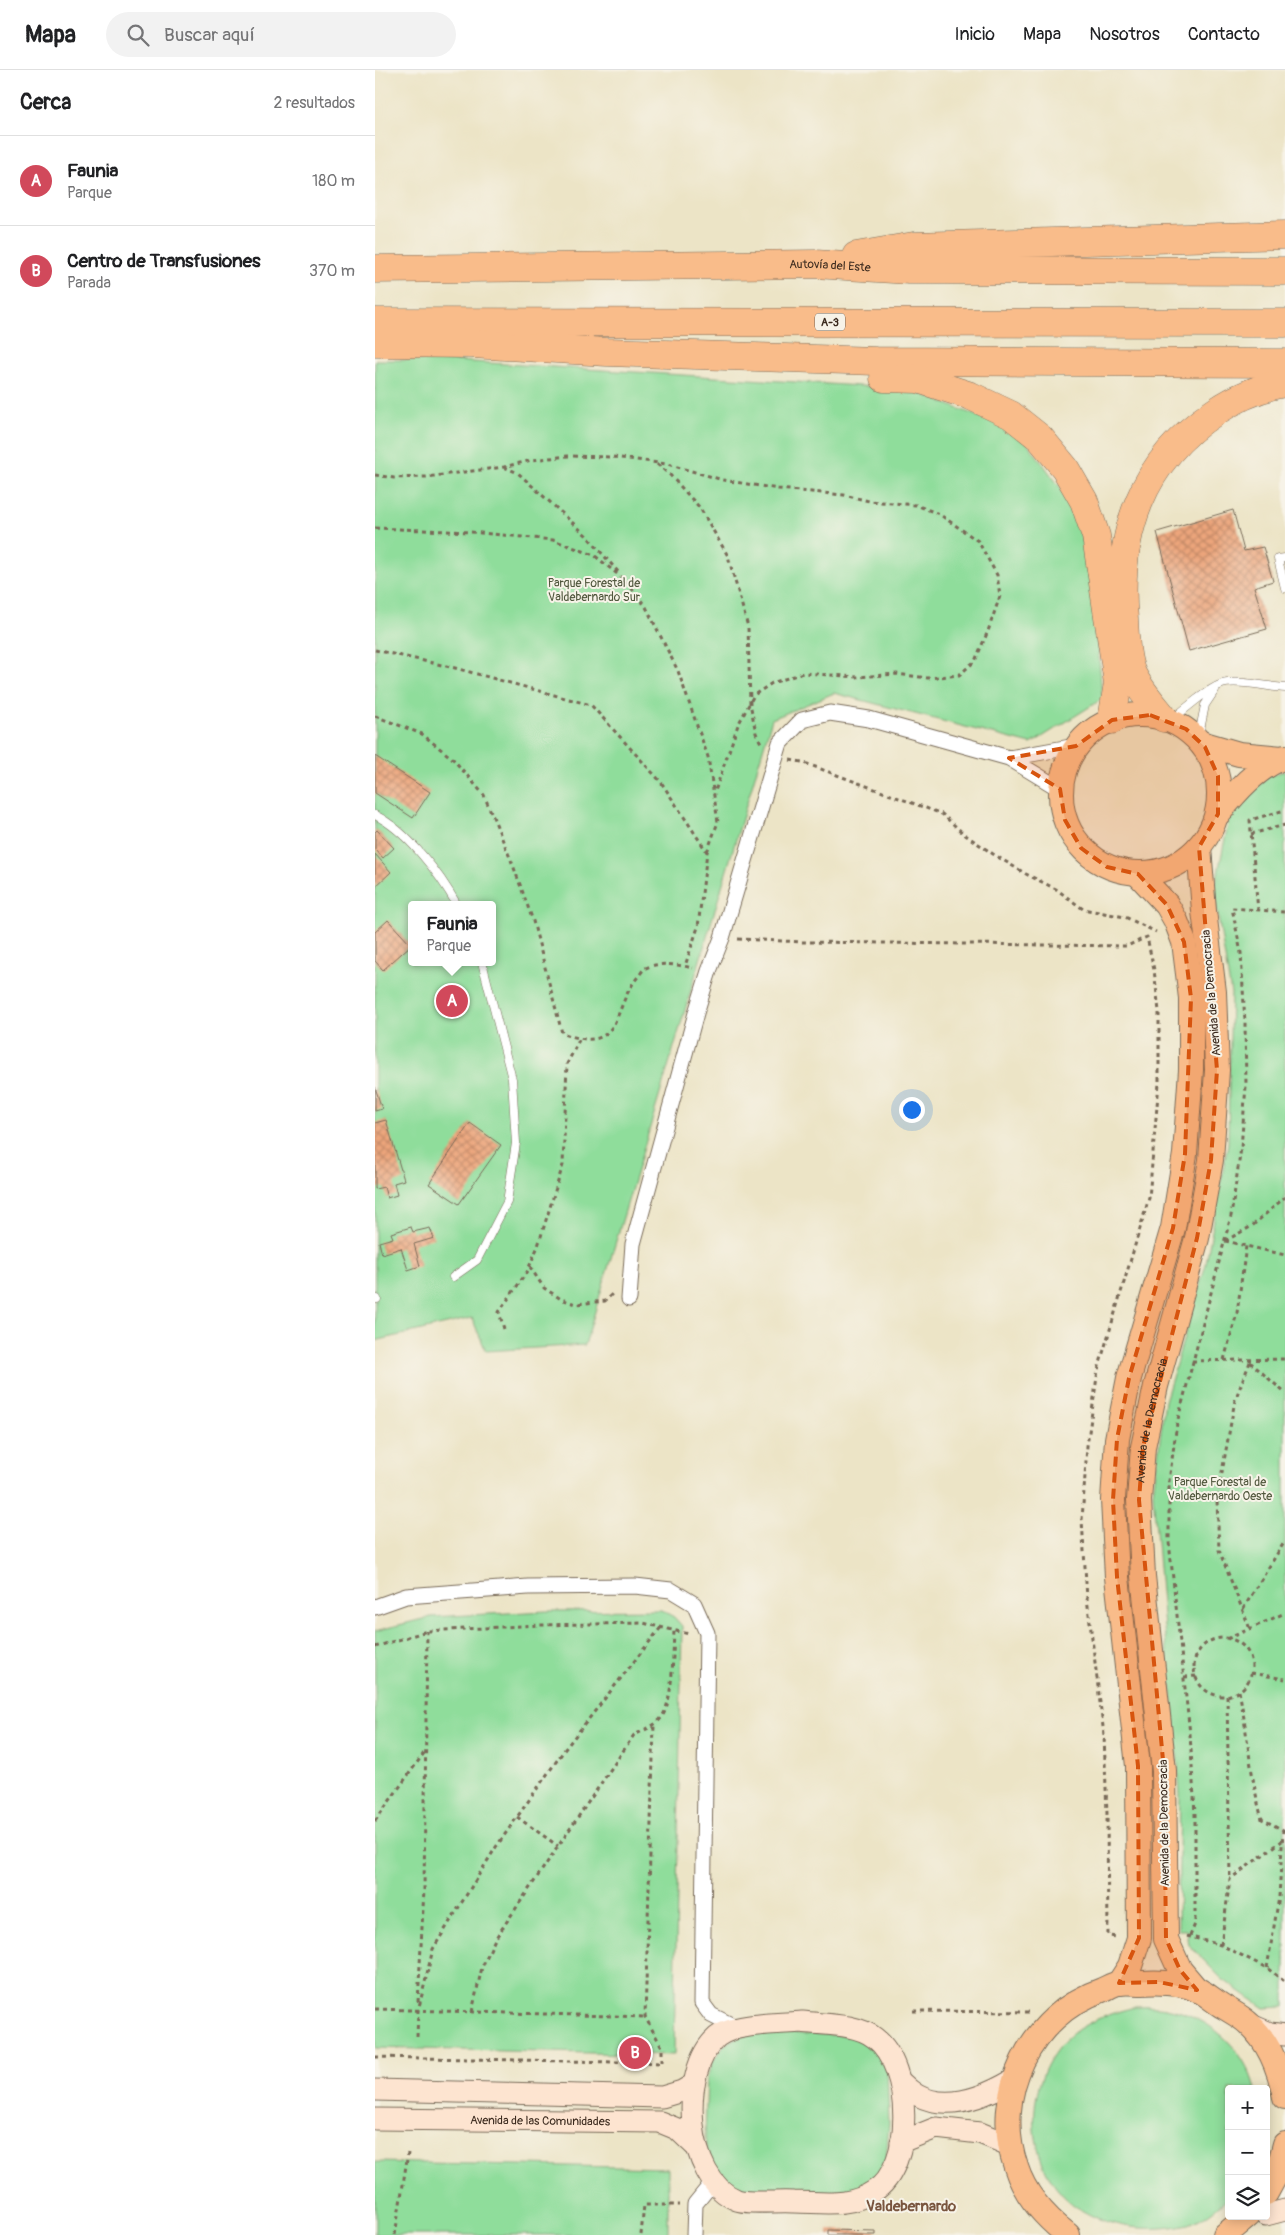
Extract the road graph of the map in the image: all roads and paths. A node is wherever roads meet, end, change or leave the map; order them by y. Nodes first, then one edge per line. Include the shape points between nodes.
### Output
1 (1285, 216) edge
2 (1285, 235) edge
3 (1250, 236) junction
4 (815, 264) junction
5 (375, 269) edge
6 (1285, 271) edge
7 (375, 322) edge
8 (1285, 323) edge
9 (375, 343) edge
10 (607, 352) junction
11 (1285, 363) edge
12 (1285, 383) edge
13 (656, 463) junction
14 (504, 467) junction
15 (375, 475) edge
16 (375, 528) edge
17 (1285, 558) edge
18 (627, 582) junction
19 (1285, 588) edge
20 (375, 650) edge
21 (1216, 688) junction
22 (1285, 688) edge
23 (750, 703) junction
24 (375, 716) edge
25 (1167, 719) junction
26 (1112, 720) junction
27 (1200, 741) junction
28 (1077, 746) junction
29 (1284, 757) edge
30 (776, 758) junction
31 (1009, 758) junction
32 (1060, 789) junction
33 (714, 794) junction
34 (1285, 810) edge
35 (1218, 814) junction
36 (375, 815) edge
37 (1285, 825) edge
38 (1251, 834) junction
39 (1199, 847) junction
40 (707, 852) junction
41 (1137, 874) junction
42 (454, 901) edge
43 (1258, 911) junction
44 (1285, 912) edge
45 (1156, 932) dead end
46 (1147, 937) dead end
47 (722, 938) junction
48 (483, 966) edge
49 (685, 966) junction
50 (709, 971) junction
51 (579, 1040) junction
52 (1285, 1197) edge
53 (1225, 1241) junction
54 (1246, 1246) junction
55 (1285, 1255) edge
56 (530, 1266) junction
57 (453, 1277) dead end
58 (630, 1283) junction
59 (629, 1299) dead end
60 (504, 1329) dead end
61 (1285, 1359) edge
62 (1225, 1360) junction
63 (1192, 1361) junction
64 (1250, 1362) junction
65 (1285, 1392) edge
66 (1285, 1541) edge
67 (375, 1607) edge
68 (1243, 1610) junction
69 (1285, 1613) edge
70 (662, 1626) junction
71 (1250, 1629) junction
72 (674, 1630) junction
73 (427, 1631) junction
74 (689, 1634) dead end
75 (1226, 1639) junction
76 (375, 1647) edge
77 (1251, 1673) junction
78 (1196, 1676) junction
79 (1184, 1677) junction
80 (1285, 1679) edge
81 (1239, 1692) junction
82 (1227, 1696) junction
83 (654, 1725) junction
84 (424, 1753) junction
85 (517, 1817) junction
86 (375, 1821) edge
87 (1284, 1830) edge
88 (1282, 1841) junction
89 (558, 1846) junction
90 (1230, 1879) junction
91 (1221, 1945) junction
92 (1267, 1968) junction
93 (1285, 1982) edge
94 (1119, 1983) junction
95 (1197, 1990) junction
96 (375, 2009) edge
97 (418, 2010) junction
98 (913, 2011) dead end
99 (472, 2012) junction
100 (1034, 2012) dead end
101 (645, 2017) junction
102 (1249, 2024) junction
103 (737, 2028) junction
104 (1285, 2034) edge
105 (417, 2037) dead end
106 (375, 2057) edge
107 (1013, 2080) junction
108 (901, 2083) junction
109 (694, 2084) junction
110 (375, 2090) edge
111 (1285, 2097) edge
112 (375, 2119) edge
113 (901, 2142) junction
114 (1285, 2144) edge
115 (1009, 2145) junction
116 (696, 2147) junction
117 (408, 2153) dead end
118 (712, 2183) junction
119 (1270, 2186) edge
120 (679, 2205) dead end
121 (1285, 2210) edge
122 (1249, 2221) edge
123 (395, 2235) edge
124 (641, 2235) edge
125 (694, 2235) edge
126 (1069, 2235) edge

1 - 3 highway
2 - 3 highway
3 - 4 highway via 914,246
4 - 5 highway, Autovía del Este
4 - 6 highway, Autovía del Este via 909,270
7 - 8 highway, A-3
9 - 10 highway via 528,346
10 - 11 highway via 876,361
10 - 26 highway via 734,371 918,379 971,396 1011,415 1040,438 1065,468 1084,501 1096,536 1118,683
12 - 25 highway via 1270,385 1229,403 1197,423 1165,454 1147,482 1131,523 1123,561 1126,644 1131,671
13 - 14 path via 613,457 568,456
13 - 23 path via 700,508 729,556 748,627
13 - 23 path via 760,486 916,505 939,514 978,541 997,575 1000,596 989,631 975,660 959,675 928,678 897,674 858,677 803,673 773,683 754,695
14 - 15 path via 426,477
14 - 18 path via 518,473 586,535
16 - 18 path via 553,540 594,555
17 - 19 lane via 1278,559
18 - 33 path via 646,607 678,671 708,757
20 - 40 path via 591,705 661,782
21 - 22 lane via 1233,683
21 - 25 lane
21 - 27 lane via 1205,705
23 - 30 path via 756,733 764,748
23 - 33 path via 738,725
24 - 51 path via 423,734 453,759 484,795 533,921 562,1033
25 - 26 main road via 1131,715
25 - 27 main road
26 - 28 main road
27 - 29 main road via 1239,754
27 - 35 main road via 1218,776
28 - 31 street
28 - 32 main road via 1065,767
29 - 35 main road via 1253,777
30 - 31 street via 780,743 802,720 830,713 869,719
30 - 45 path via 802,762 942,814 993,854 1056,889 1083,909 1125,917
30 - 47 street
31 - 32 street
32 - 41 main road via 1065,820 1081,848 1107,867
33 - 40 path via 718,822
34 - 38 path via 1250,820
35 - 39 main road
36 - 42 lane via 386,820 409,841 438,875
37 - 38 path
38 - 43 path
39 - 41 main road via 1171,868
39 - 95 main road, Avenida de la Democracia via 1214,992 1217,1070 1211,1160 1197,1238 1143,1446 1139,1500 1143,1576 1164,1771 1166,1939 1180,1970
40 - 49 path via 698,927
41 - 94 main road, Avenida de la Democracia via 1167,905 1184,942 1191,998 1191,1070 1185,1154 1173,1228 1129,1378 1117,1439 1113,1500 1117,1577 1138,1766 1139,1919 1139,1938 1130,1966
43 - 44 path
43 - 53 path via 1232,908 1241,953 1246,1086 1241,1148
46 - 47 path via 1127,946
47 - 50 street
48 - 57 lane via 512,1079 515,1143 507,1202 477,1260
49 - 50 path
49 - 51 path via 667,964 644,969 633,983 615,1024 599,1038
50 - 58 street via 633,1244
51 - 56 path via 567,1064 563,1165
52 - 53 path via 1252,1226
53 - 54 path
53 - 63 path
54 - 55 path
54 - 62 path via 1237,1313
56 - 58 path via 544,1288 576,1304 605,1301
56 - 60 path via 517,1290 499,1312
58 - 59 street
61 - 64 path
62 - 63 path
62 - 64 path
63 - 79 path via 1177,1423 1169,1481 1169,1542
64 - 65 path
64 - 68 path via 1235,1400 1217,1500 1219,1550
66 - 68 path
67 - 103 street via 407,1596 528,1587 635,1586 671,1590 694,1604 707,1633 702,2003 711,2015
68 - 71 path
69 - 71 path
70 - 72 path
70 - 73 path via 643,1623 541,1625
70 - 85 path via 565,1749
71 - 75 path
72 - 74 path
72 - 83 path via 669,1691 663,1715
73 - 76 path
73 - 84 path
75 - 77 path via 1243,1646 1249,1654
75 - 78 path via 1208,1643 1201,1649 1196,1657
77 - 80 path
77 - 81 path
78 - 79 path
78 - 82 path via 1206,1690
79 - 91 path via 1195,1814 1195,1924 1190,1936
81 - 82 path
81 - 87 path via 1262,1819
82 - 90 path
83 - 89 path via 635,1735
83 - 101 path
84 - 86 path
84 - 97 path via 424,1890
85 - 89 path
85 - 97 path via 433,1949
87 - 88 path
88 - 90 path
88 - 92 path via 1279,1897
89 - 99 path via 495,1939 482,1967
90 - 91 path
91 - 92 path
92 - 93 path
94 - 95 main road via 1159,1982
94 - 107 main road via 1084,1996 1053,2017 1029,2046
95 - 102 main road
96 - 97 path
97 - 99 path
97 - 105 path
98 - 100 path
99 - 101 path
101 - 106 path via 662,2047 663,2063
102 - 104 street via 1270,2033
102 - 111 main road via 1268,2049 1281,2078
103 - 108 street via 802,2022 864,2032 885,2047
103 - 109 street via 718,2036 703,2053
107 - 108 street via 982,2096 950,2102 917,2095
107 - 115 main road via 1007,2123
108 - 113 street via 905,2118
109 - 110 street via 662,2097
109 - 116 street
112 - 116 street, Avenida de las Comunidades via 660,2122 677,2129
113 - 115 street via 936,2128 980,2133
113 - 118 street via 887,2179 876,2190 850,2203 738,2200
114 - 119 main road via 1278,2171
115 - 126 main road via 1030,2197 1050,2220
116 - 118 street
117 - 123 path
118 - 125 street via 695,2204
120 - 124 path via 644,2205
121 - 122 street

